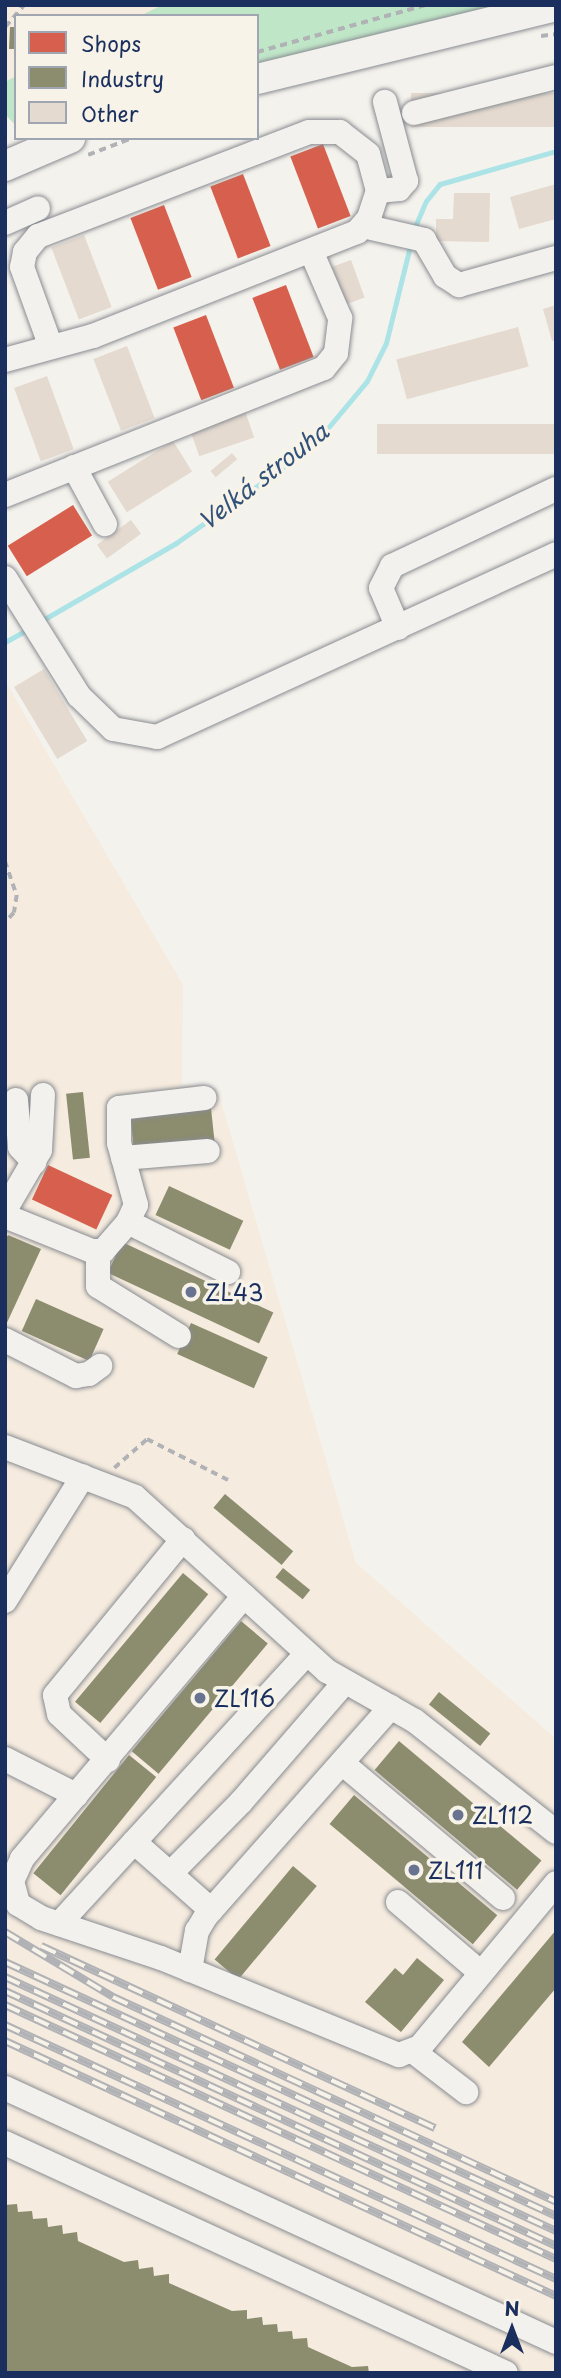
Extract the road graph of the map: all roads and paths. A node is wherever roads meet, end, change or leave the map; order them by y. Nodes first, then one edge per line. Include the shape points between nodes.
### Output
1 (425, 5) edge
2 (556, 6) edge
3 (259, 51) edge
4 (556, 77) edge
5 (259, 79) edge
6 (385, 102) dead end
7 (414, 113) dead end
8 (64, 140) edge
9 (5, 166) edge
10 (378, 191) junction
11 (38, 208) dead end
12 (5, 223) edge
13 (363, 226) junction
14 (312, 251) junction
15 (556, 258) edge
16 (51, 347) junction
17 (5, 360) edge
18 (74, 467) junction
19 (556, 489) edge
20 (5, 495) edge
21 (105, 524) dead end
22 (556, 554) edge
23 (5, 578) edge
24 (398, 628) junction
25 (5, 861) edge
26 (5, 923) edge
27 (43, 1095) dead end
28 (204, 1098) dead end
29 (16, 1100) dead end
30 (208, 1151) dead end
31 (123, 1158) junction
32 (34, 1162) junction
33 (5, 1210) edge
34 (5, 1216) edge
35 (128, 1222) junction
36 (98, 1252) junction
37 (228, 1272) dead end
38 (179, 1336) dead end
39 (5, 1340) edge
40 (100, 1366) dead end
41 (5, 1447) edge
42 (92, 1479) junction
43 (228, 1480) dead end
44 (183, 1539) junction
45 (244, 1596) junction
46 (5, 1601) edge
47 (307, 1653) junction
48 (344, 1683) junction
49 (391, 1707) junction
50 (5, 1759) edge
51 (108, 1760) junction
52 (342, 1763) junction
53 (76, 1795) junction
54 (556, 1832) edge
55 (134, 1842) junction
56 (170, 1874) junction
57 (556, 1883) edge
58 (503, 1898) dead end
59 (398, 1902) dead end
60 (211, 1910) junction
61 (59, 1924) junction
62 (190, 1970) junction
63 (481, 1973) junction
64 (414, 2052) junction
65 (5, 2088) edge
66 (466, 2092) dead end
67 (5, 2143) edge
68 (556, 2342) edge
69 (506, 2373) edge

1 - 3 path
2 - 5 main road
4 - 7 lane
6 - 10 lane via 406,181 399,189
8 - 9 main road
10 - 13 lane
10 - 16 lane via 374,163 361,145 340,132 315,130 43,233 28,246 22,267
11 - 12 lane
13 - 14 lane
13 - 15 lane via 409,236 459,285
14 - 16 lane via 93,336
14 - 18 lane via 340,318 336,353 324,368
16 - 17 lane
18 - 20 lane
18 - 21 lane
19 - 24 lane via 392,566 381,588
22 - 24 lane
23 - 24 lane via 79,695 110,727 161,737
25 - 26 path via 18,895 14,913
27 - 32 lane via 42,1143
28 - 31 lane via 121,1106
29 - 32 lane via 20,1147
30 - 31 lane
31 - 35 lane via 136,1195
32 - 33 lane
34 - 36 lane
35 - 36 lane
35 - 37 lane
36 - 38 lane via 98,1286
39 - 40 lane via 76,1376
41 - 42 lane
42 - 43 path via 147,1439
42 - 44 lane via 135,1497
42 - 46 lane
44 - 45 lane
44 - 51 lane via 55,1695 59,1714
45 - 47 lane
45 - 51 lane
47 - 48 lane
47 - 55 lane
48 - 49 lane
48 - 56 lane via 227,1817
49 - 52 lane
49 - 54 lane
50 - 53 lane
51 - 53 lane
52 - 58 lane
52 - 60 lane
53 - 61 lane via 22,1858 12,1881 19,1904
55 - 56 lane
55 - 61 lane
56 - 60 lane
57 - 63 lane
59 - 63 lane
60 - 62 lane via 197,1931
61 - 62 lane
62 - 64 lane via 390,2053
63 - 64 lane
64 - 66 lane
65 - 68 lane
67 - 69 lane

